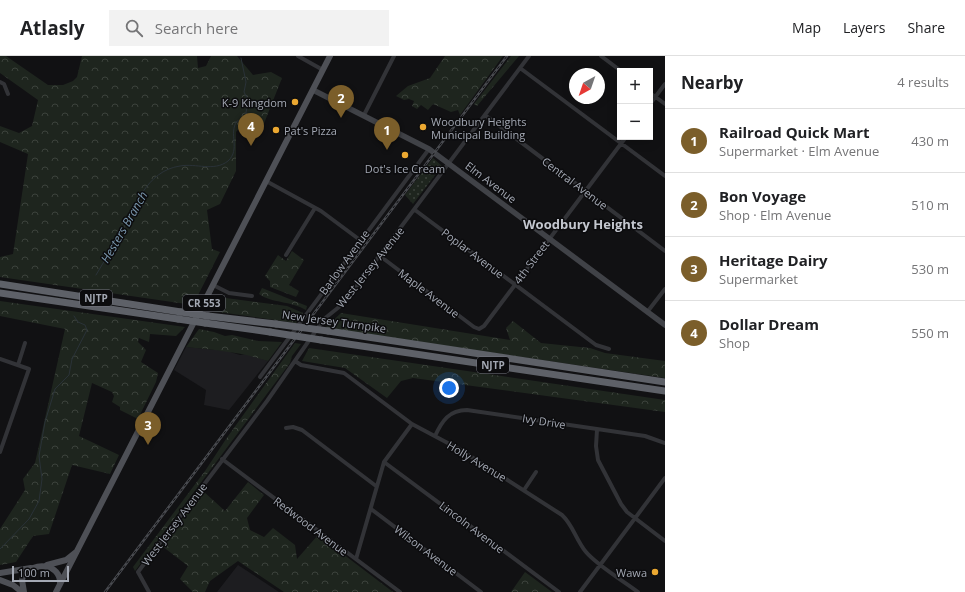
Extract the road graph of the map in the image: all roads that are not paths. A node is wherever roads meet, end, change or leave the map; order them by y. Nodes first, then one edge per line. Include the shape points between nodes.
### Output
1 (298, 56) edge
2 (330, 56) edge
3 (394, 56) edge
4 (529, 56) edge
5 (601, 56) edge
6 (520, 68) junction
7 (617, 68) edge
8 (323, 70) junction
9 (0, 82) edge
10 (665, 84) edge
11 (313, 90) junction
12 (8, 94) dead end
13 (653, 95) edge
14 (656, 97) junction
15 (653, 100) edge
16 (665, 104) edge
17 (364, 116) junction
18 (485, 116) junction
19 (624, 140) edge
20 (621, 143) junction
21 (429, 149) junction
22 (449, 163) junction
23 (665, 176) edge
24 (266, 182) junction
25 (585, 191) junction
26 (315, 208) junction
27 (415, 210) junction
28 (549, 238) junction
29 (360, 240) junction
30 (665, 251) edge
31 (286, 255) dead end
32 (380, 256) junction
33 (0, 284) edge
34 (213, 285) junction
35 (515, 285) junction
36 (665, 289) edge
37 (0, 293) edge
38 (252, 296) dead end
39 (648, 311) junction
40 (180, 315) junction
41 (207, 320) junction
42 (665, 325) edge
43 (479, 329) joint
44 (25, 343) dead end
45 (609, 349) dead end
46 (0, 359) edge
47 (295, 362) junction
48 (18, 365) junction
49 (260, 377) dead end
50 (665, 382) edge
51 (665, 391) edge
52 (412, 424) junction
53 (286, 428) dead end
54 (597, 430) junction
55 (435, 436) junction
56 (665, 443) edge
57 (0, 452) edge
58 (222, 459) junction
59 (384, 462) junction
60 (536, 472) dead end
61 (665, 478) edge
62 (376, 486) junction
63 (524, 490) junction
64 (370, 509) junction
65 (634, 518) junction
66 (665, 541) edge
67 (77, 550) junction
68 (356, 559) junction
69 (601, 564) junction
70 (39, 567) junction
71 (0, 574) edge
72 (0, 580) edge
73 (60, 585) junction
74 (23, 592) edge
75 (56, 592) edge
76 (149, 592) edge
77 (400, 592) edge
78 (481, 592) edge
79 (559, 592) edge
80 (580, 592) edge
81 (638, 592) edge

1 - 8 street
2 - 8 main road, CR 553
3 - 17 street
4 - 6 street, West Jersey Avenue
5 - 7 street
6 - 18 street, West Jersey Avenue
6 - 20 street
8 - 11 main road, CR 553
9 - 12 street via 4,84
10 - 14 street
11 - 17 main road, Elm Avenue
11 - 24 main road, CR 553
13 - 14 street
14 - 15 street
14 - 16 street
17 - 21 main road, Elm Avenue
18 - 22 street, West Jersey Avenue
18 - 25 street, Central Avenue
19 - 20 street, 4th Street
20 - 23 street
20 - 25 street, 4th Street
21 - 22 main road, Elm Avenue
21 - 29 street, Barlow Avenue
22 - 27 street, West Jersey Avenue
22 - 28 main road, Elm Avenue
24 - 26 street
24 - 34 main road, CR 553
25 - 28 street, 4th Street
25 - 30 street, Central Avenue
26 - 29 street
26 - 31 street
27 - 32 street, West Jersey Avenue
27 - 35 street, Poplar Avenue
28 - 35 street, 4th Street
28 - 39 main road, Elm Avenue
29 - 49 street, Barlow Avenue
32 - 43 street, Maple Avenue
32 - 47 street, West Jersey Avenue via 344,303 324,319
33 - 40 highway, New Jersey Turnpike / NJTP
34 - 38 street via 229,293
34 - 67 main road, CR 553
35 - 43 street, 4th Street
35 - 45 street, Poplar Avenue via 596,345
36 - 39 street
37 - 40 highway, New Jersey Turnpike / NJTP
39 - 42 main road, Elm Avenue
40 - 41 highway, New Jersey Turnpike / NJTP, bridge
41 - 50 highway, New Jersey Turnpike / NJTP, bridge via 276,324 328,331
41 - 51 highway, New Jersey Turnpike / NJTP, bridge via 321,340
44 - 48 street
46 - 48 street
47 - 52 street, Holly Avenue via 344,373
47 - 58 street, West Jersey Avenue
48 - 57 street via 29,369
52 - 55 street, Holly Avenue
52 - 59 street
53 - 62 street via 302,430
54 - 55 street, Ivy Drive via 463,410 448,416
54 - 56 street, Ivy Drive via 645,436
54 - 65 street via 596,446 600,465 621,504
55 - 63 street, Holly Avenue
58 - 68 street, Redwood Avenue
58 - 76 street, West Jersey Avenue via 138,572
59 - 62 street
59 - 79 street, Lincoln Avenue
60 - 63 street
61 - 65 street
62 - 64 street
63 - 69 street, Holly Avenue via 562,514 570,522 584,550
64 - 68 street
64 - 78 street, Wilson Avenue
65 - 66 street
65 - 69 street
67 - 70 main road, CR 553 via 66,560
67 - 73 main road, CR 553
68 - 77 street, Redwood Avenue
69 - 80 street
69 - 81 street, Holly Avenue
70 - 71 main road, CR 553
70 - 73 main road via 49,567 56,571
70 - 74 main road via 23,576
72 - 74 main road
73 - 75 main road

